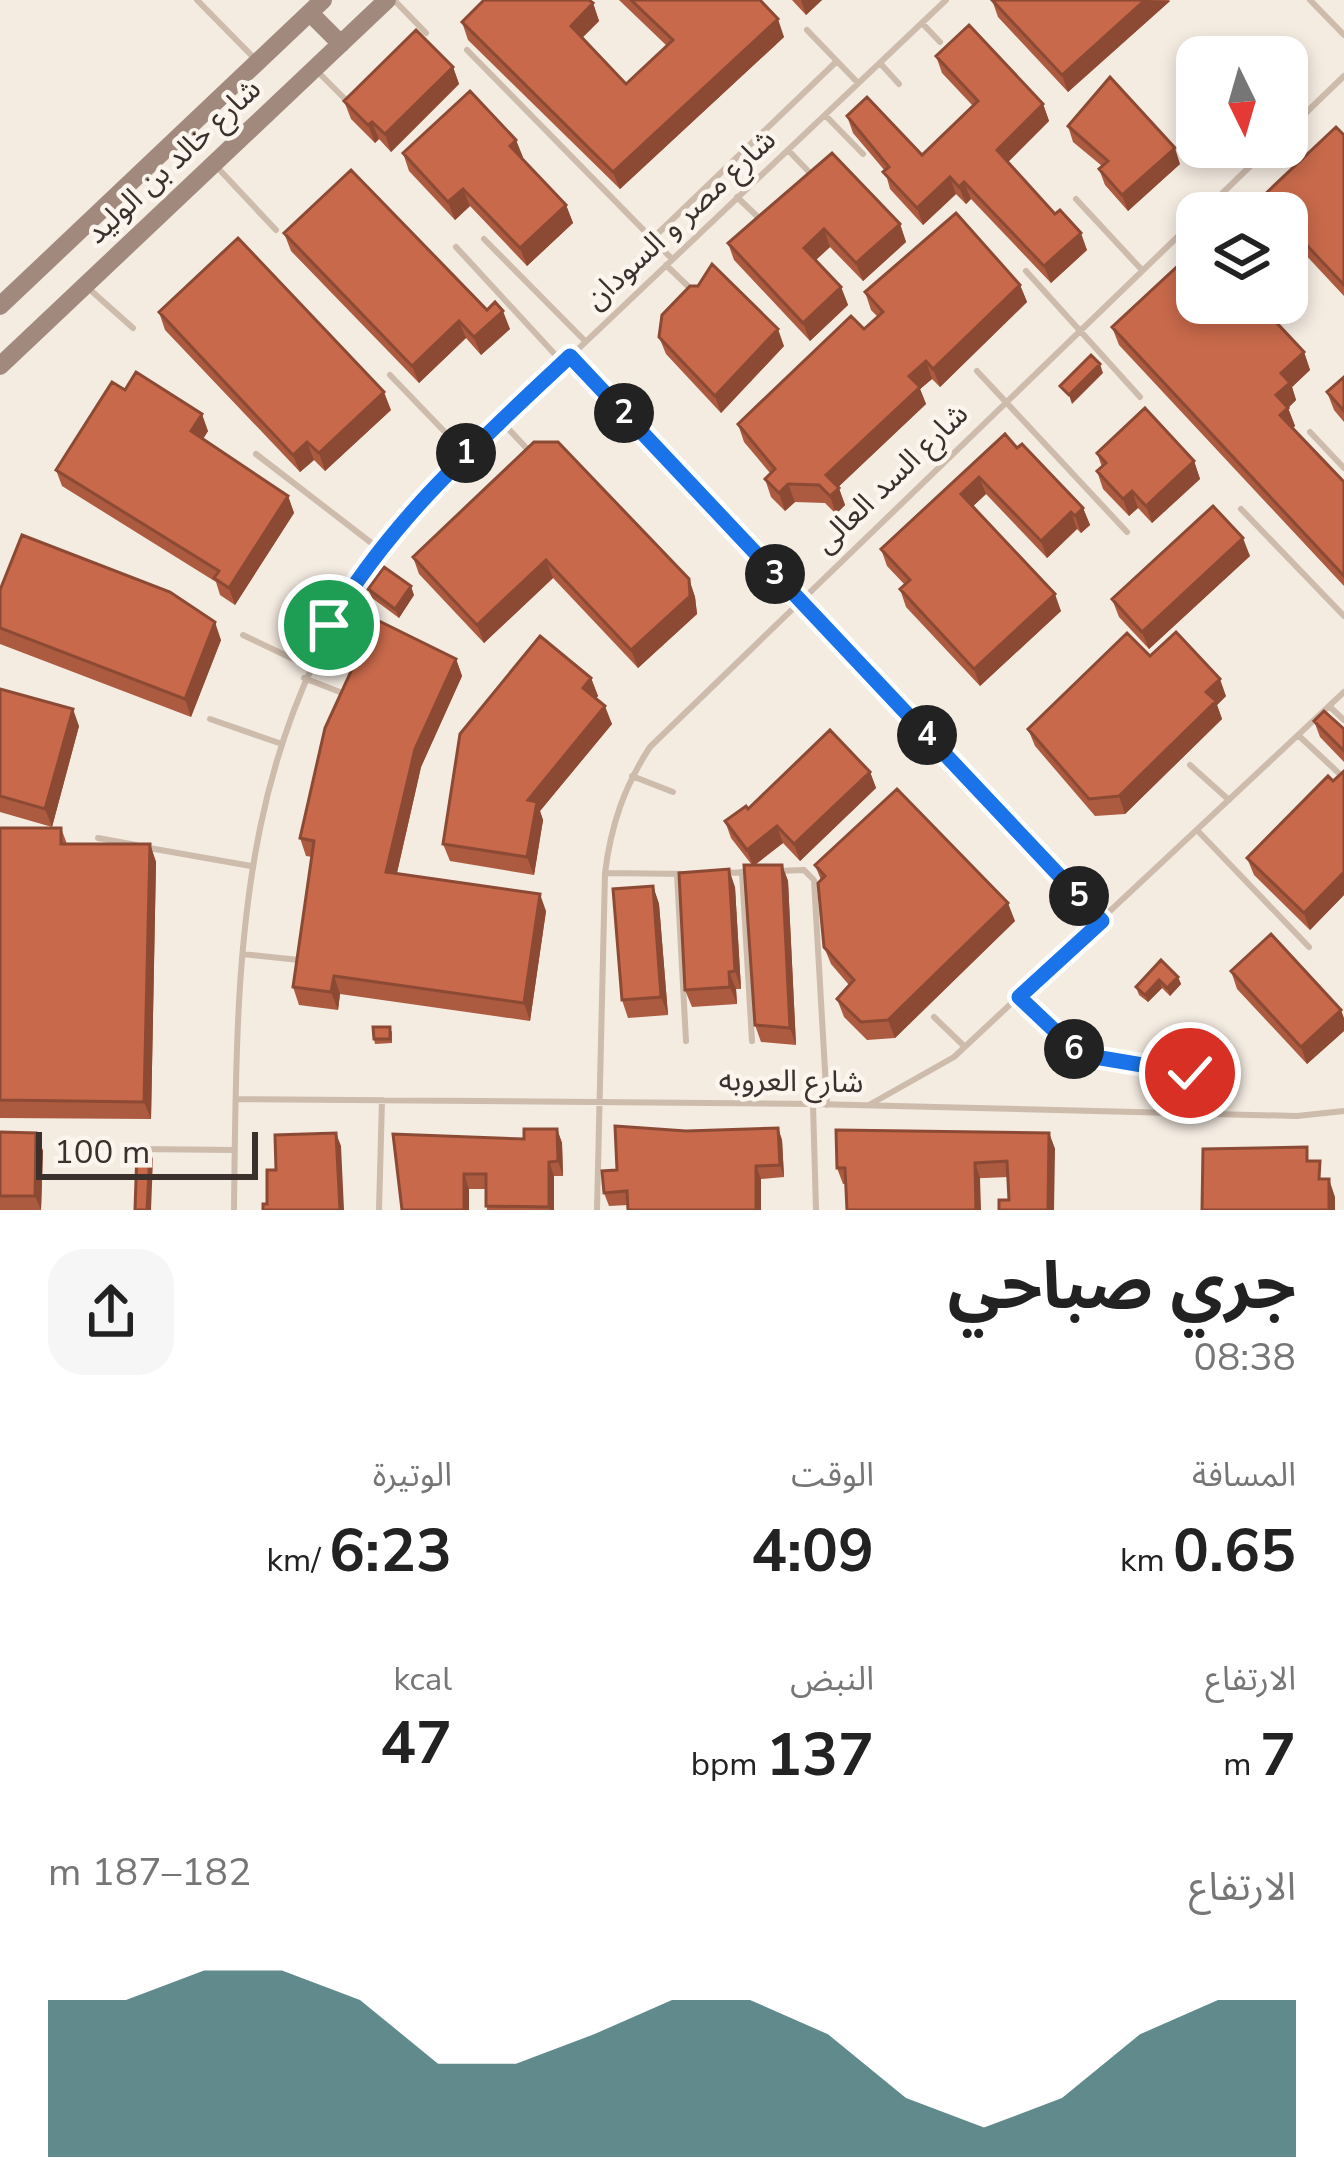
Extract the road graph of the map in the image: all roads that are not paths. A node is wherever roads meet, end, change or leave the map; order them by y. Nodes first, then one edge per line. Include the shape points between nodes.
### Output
1 (197, 0) edge
2 (390, 0) edge
3 (946, 0) edge
4 (1310, 0) edge
5 (317, 7) edge
6 (922, 23) junction
7 (807, 30) dead end
8 (426, 33) edge
9 (1344, 35) edge
10 (940, 42) dead end
11 (340, 44) junction
12 (467, 50) dead end
13 (837, 61) junction
14 (258, 63) junction
15 (880, 63) junction
16 (315, 68) junction
17 (1344, 76) edge
18 (858, 83) junction
19 (899, 84) dead end
20 (354, 108) edge
21 (1308, 111) edge
22 (825, 115) junction
23 (788, 150) junction
24 (862, 154) edge
25 (214, 164) junction
26 (1249, 168) edge
27 (818, 181) edge
28 (1224, 192) edge
29 (737, 197) junction
30 (1076, 200) dead end
31 (767, 226) edge
32 (276, 230) dead end
33 (1176, 238) edge
34 (484, 239) dead end
35 (652, 239) junction
36 (456, 247) dead end
37 (669, 262) junction
38 (1142, 270) junction
39 (1026, 271) dead end
40 (85, 285) junction
41 (700, 297) edge
42 (0, 306) edge
43 (133, 328) dead end
44 (1078, 332) junction
45 (585, 341) junction
46 (570, 356) junction
47 (562, 362) junction
48 (0, 366) edge
49 (976, 371) dead end
50 (390, 375) dead end
51 (1140, 397) dead end
52 (1006, 401) junction
53 (501, 421) junction
54 (1310, 432) dead end
55 (256, 454) dead end
56 (466, 454) junction
57 (532, 454) edge
58 (1344, 468) edge
59 (1241, 509) dead end
60 (882, 520) junction
61 (895, 532) edge
62 (1126, 532) dead end
63 (378, 548) junction
64 (800, 600) junction
65 (1344, 616) edge
66 (329, 625) junction
67 (243, 635) dead end
68 (355, 641) dead end
69 (308, 666) junction
70 (304, 678) junction
71 (1344, 692) edge
72 (348, 696) edge
73 (1329, 706) junction
74 (210, 719) dead end
75 (1344, 720) edge
76 (1298, 735) junction
77 (279, 743) junction
78 (1190, 765) dead end
79 (632, 776) junction
80 (1344, 778) edge
81 (673, 792) dead end
82 (1229, 800) junction
83 (1197, 830) junction
84 (98, 838) edge
85 (251, 866) junction
86 (742, 872) junction
87 (605, 873) junction
88 (720, 873) edge
89 (677, 874) junction
90 (698, 874) edge
91 (1102, 921) junction
92 (1309, 947) dead end
93 (243, 954) junction
94 (299, 960) edge
95 (1019, 997) junction
96 (934, 1017) dead end
97 (686, 1041) dead end
98 (752, 1041) edge
99 (965, 1047) junction
100 (1190, 1073) dead end
101 (236, 1099) junction
102 (382, 1100) junction
103 (598, 1102) junction
104 (813, 1103) junction
105 (827, 1105) junction
106 (866, 1107) junction
107 (1344, 1111) edge
108 (137, 1149) edge
109 (235, 1150) junction
110 (235, 1210) edge
111 (379, 1210) edge
112 (597, 1210) edge
113 (816, 1210) edge

1 - 14 lane
2 - 8 lane
2 - 11 main road, شارع خالد بن الوليد
3 - 6 lane, شارع مصر و السودان
4 - 9 lane
5 - 11 main road
5 - 14 main road, شارع خالد بن الوليد
6 - 10 lane
6 - 15 lane, شارع مصر و السودان
7 - 13 lane
11 - 16 main road, شارع خالد بن الوليد
12 - 35 lane
13 - 18 lane
13 - 35 lane
14 - 42 main road, شارع خالد بن الوليد
15 - 18 lane, شارع مصر و السودان
15 - 19 lane
16 - 20 lane
16 - 25 main road, شارع خالد بن الوليد
17 - 21 lane
18 - 22 lane, شارع مصر و السودان
22 - 23 lane, شارع مصر و السودان
22 - 24 lane
23 - 27 lane
23 - 29 lane, شارع مصر و السودان
25 - 32 lane
25 - 40 main road, شارع خالد بن الوليد
26 - 28 lane, شارع السد العالى
29 - 31 lane
29 - 37 lane, شارع مصر و السودان
30 - 38 lane
33 - 38 lane, شارع السد العالى
34 - 45 lane
35 - 37 lane
36 - 47 lane
37 - 41 lane
37 - 45 lane, شارع مصر و السودان
38 - 44 lane, شارع السد العالى
39 - 44 lane
40 - 43 lane
40 - 48 main road, شارع خالد بن الوليد
44 - 51 lane
44 - 52 lane, شارع السد العالى
45 - 46 lane, شارع مصر و السودان
46 - 47 lane, شارع مصر و السودان
46 - 64 lane
47 - 53 lane, شارع مصر و السودان
49 - 52 lane
50 - 56 lane
52 - 60 lane, شارع السد العالى
52 - 62 lane
53 - 56 lane, شارع مصر و السودان
53 - 57 lane
54 - 58 lane
55 - 63 lane
56 - 63 lane, شارع مصر و السودان
59 - 65 lane
60 - 61 lane
60 - 64 lane, شارع السد العالى
63 - 66 lane, شارع مصر و السودان
64 - 79 lane, شارع السد العالى via 650,747
64 - 91 lane
66 - 68 lane
66 - 69 lane, شارع مصر و السودان
67 - 69 lane
69 - 70 lane, شارع مصر و السودان
70 - 72 lane
70 - 77 lane, شارع مصر و السودان
71 - 73 lane
73 - 75 lane
73 - 76 lane
74 - 77 lane
76 - 80 lane
76 - 82 lane
77 - 85 lane, شارع مصر و السودان
78 - 82 lane
79 - 81 lane
79 - 87 lane, شارع السد العالى
82 - 83 lane
83 - 91 lane
83 - 92 lane
84 - 85 lane
85 - 93 lane, شارع مصر و السودان
86 - 88 lane
86 - 98 lane
86 - 105 lane via 804,870 814,880
87 - 89 lane
87 - 103 lane, شارع السد العالى
89 - 90 lane
89 - 97 lane
91 - 95 lane
93 - 94 lane
93 - 101 lane, شارع مصر و السودان
95 - 99 lane
95 - 100 lane via 1089,1056
96 - 99 lane
99 - 106 lane
101 - 102 lane, شارع العروبه
101 - 109 lane, شارع مصر و السودان
102 - 103 lane, شارع العروبه
102 - 111 lane
103 - 104 lane, شارع العروبه
103 - 112 lane, شارع السد العالى
104 - 105 lane, شارع العروبه
104 - 113 lane
105 - 106 lane, شارع العروبه
106 - 107 lane, شارع العروبه
108 - 109 lane
109 - 110 lane, شارع مصر و السودان

